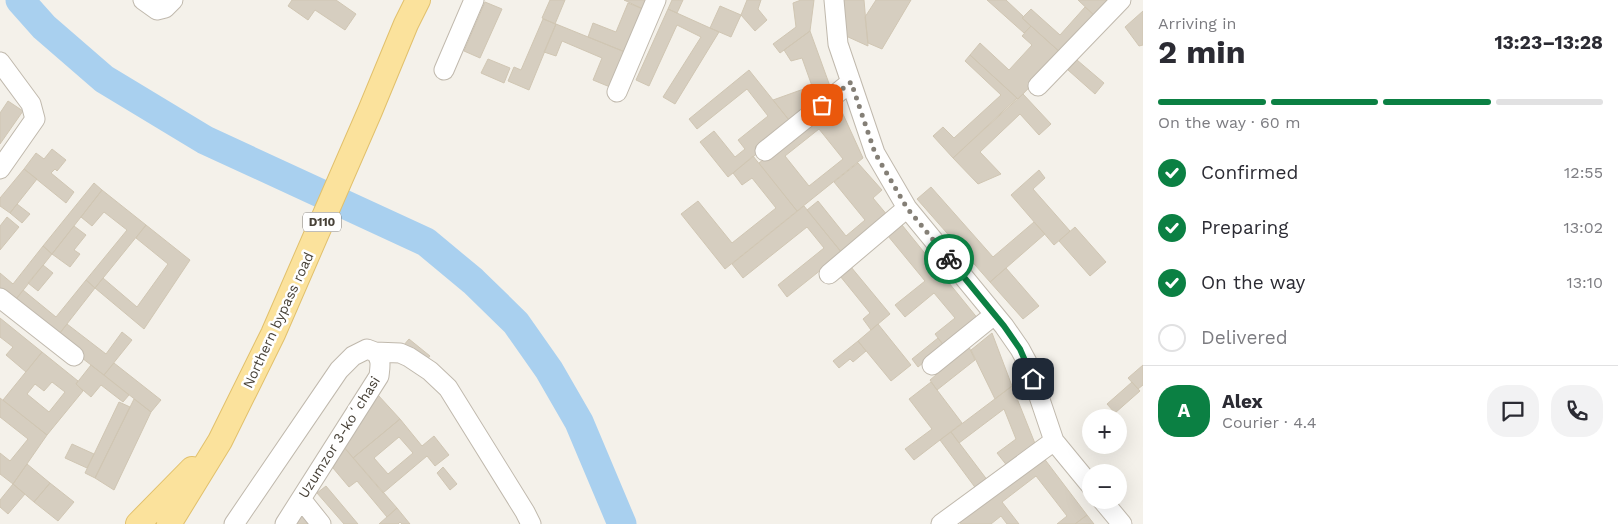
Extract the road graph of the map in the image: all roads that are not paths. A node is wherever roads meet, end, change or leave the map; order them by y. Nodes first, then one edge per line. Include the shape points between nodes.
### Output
1 (143, 0) edge
2 (174, 0) edge
3 (410, 0) edge
4 (418, 0) edge
5 (474, 0) edge
6 (656, 0) edge
7 (834, 0) edge
8 (1121, 0) edge
9 (406, 24) junction
10 (0, 62) edge
11 (444, 70) dead end
12 (851, 82) junction
13 (1038, 86) dead end
14 (617, 92) dead end
15 (765, 151) dead end
16 (0, 169) edge
17 (907, 208) junction
18 (829, 274) dead end
19 (0, 298) edge
20 (994, 316) junction
21 (376, 352) junction
22 (74, 356) dead end
23 (932, 365) dead end
24 (1054, 440) junction
25 (220, 441) junction
26 (1082, 475) edge
27 (300, 499) junction
28 (1110, 509) edge
29 (138, 524) edge
30 (169, 524) edge
31 (188, 524) edge
32 (234, 524) edge
33 (285, 524) edge
34 (321, 524) edge
35 (531, 524) edge
36 (940, 524) edge
37 (1122, 524) edge

1 - 2 street via 157,10
3 - 9 main road, Northern bypass road / D110
4 - 9 main road, Northern bypass road / D110
5 - 11 street
6 - 14 street
7 - 12 street via 838,44
8 - 13 street
9 - 25 main road, Northern bypass road / D110 via 273,334
10 - 16 street via 31,104 35,119
12 - 15 street
12 - 17 street via 875,153
17 - 18 street
17 - 20 street
19 - 22 street
20 - 23 street
20 - 24 street via 1028,364
21 - 27 street, Uzumzor 3-koʻchasi via 381,364 379,376
21 - 32 street via 367,349 359,352 339,370
21 - 35 street via 400,353 410,357 448,388
24 - 26 street
24 - 36 street
25 - 29 main road
25 - 30 main road, Northern bypass road / D110
25 - 31 main road
27 - 33 street, Uzumzor 3-koʻchasi
27 - 34 street
28 - 37 street

